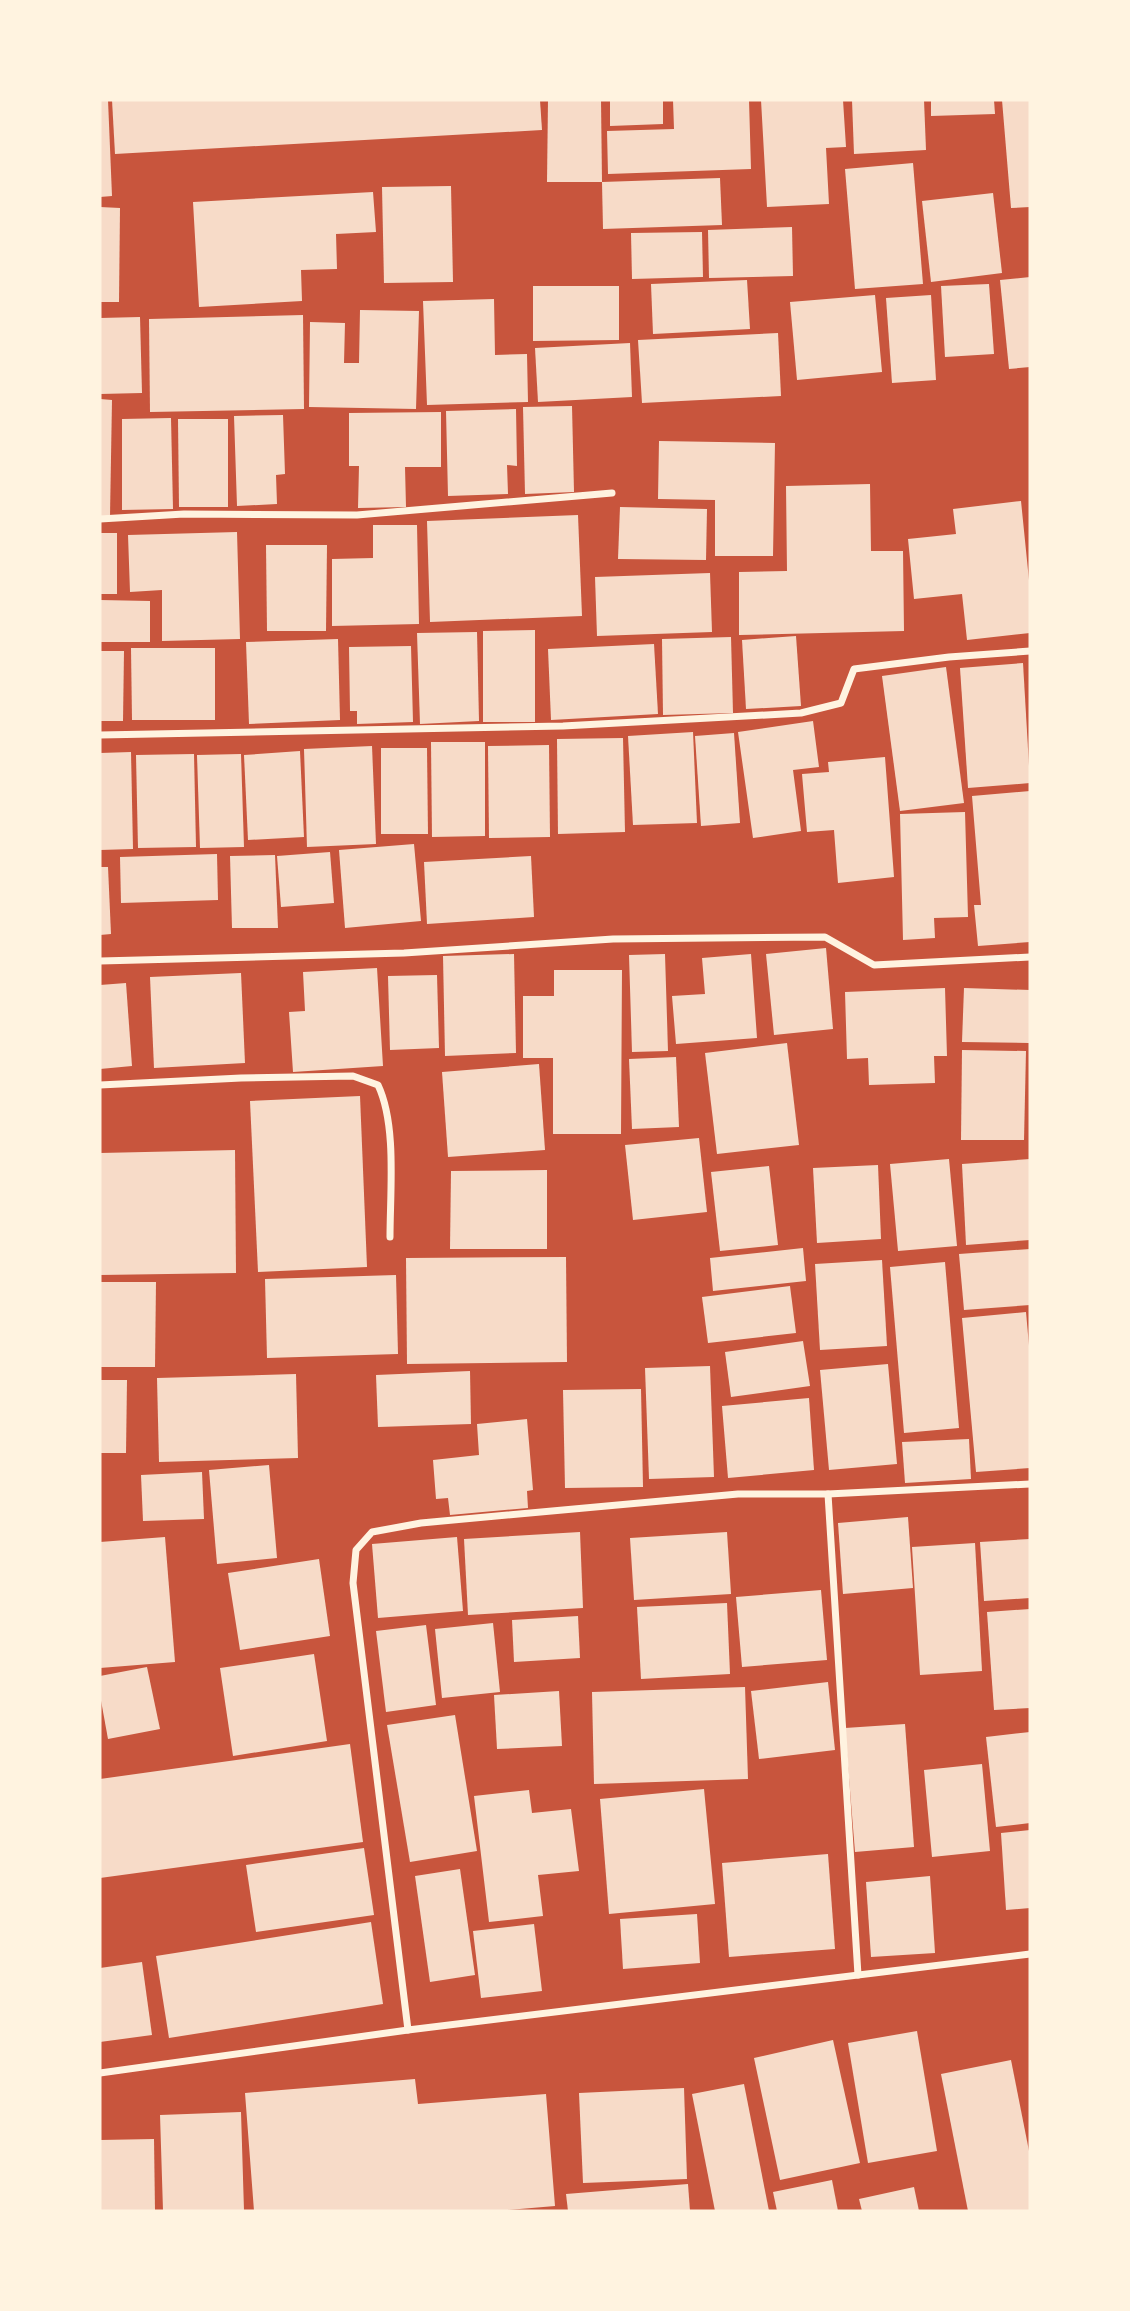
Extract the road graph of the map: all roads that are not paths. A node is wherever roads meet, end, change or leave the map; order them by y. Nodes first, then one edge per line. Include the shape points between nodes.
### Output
1 (612, 493) dead end
2 (100, 519) edge
3 (1030, 652) edge
4 (100, 735) edge
5 (1030, 957) edge
6 (100, 961) edge
7 (100, 1085) edge
8 (390, 1237) dead end
9 (1030, 1484) edge
10 (828, 1494) junction
11 (1030, 1954) edge
12 (858, 1975) junction
13 (408, 2030) junction
14 (100, 2073) edge

1 - 2 street via 358,515 184,514
3 - 4 street via 854,669 841,703 801,713 562,726
5 - 6 street via 874,965 825,937 811,937 613,939 404,953
7 - 8 street via 353,1076 377,1085 386,1102 390,1133
9 - 10 street
10 - 12 street
10 - 13 street via 738,1494 421,1523 372,1532 356,1550 352,1583
11 - 12 street
12 - 13 street
13 - 14 street

